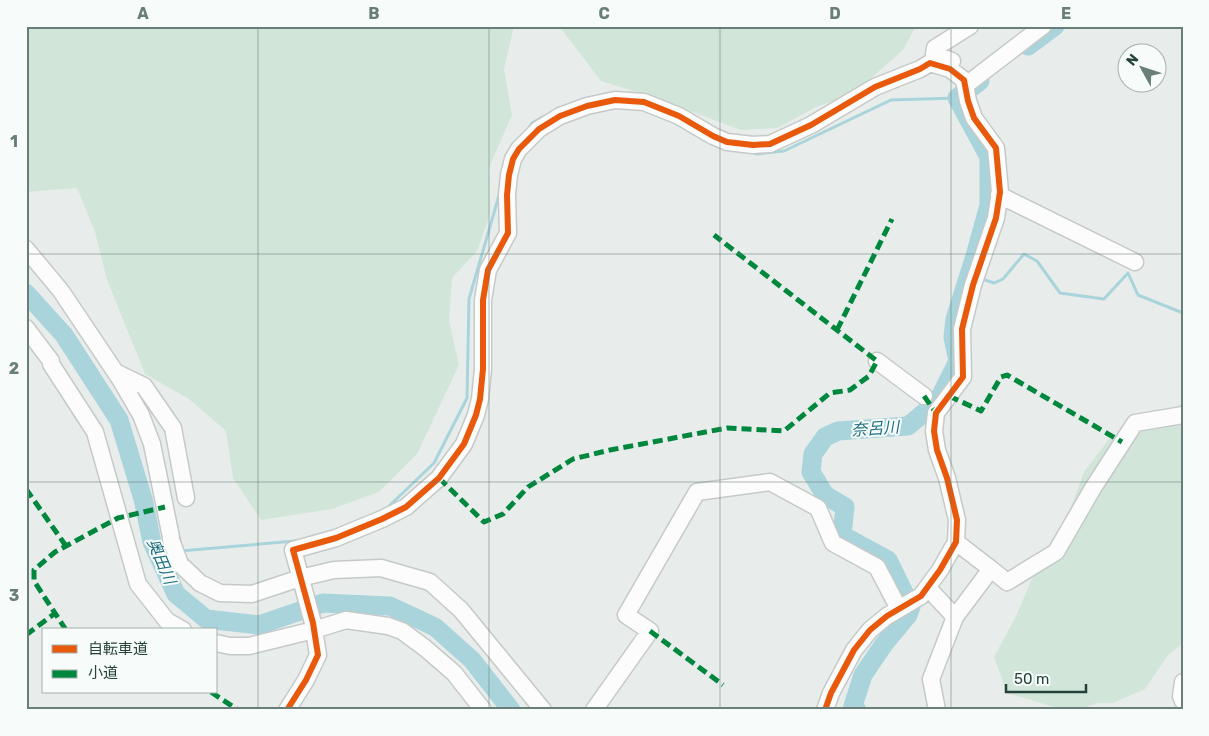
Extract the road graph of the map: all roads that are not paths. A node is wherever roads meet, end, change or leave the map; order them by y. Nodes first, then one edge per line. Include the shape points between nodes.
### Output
1 (970, 26) edge
2 (1042, 26) edge
3 (963, 86) junction
4 (999, 195) junction
5 (26, 249) edge
6 (1135, 262) dead end
7 (26, 328) edge
8 (877, 361) dead end
9 (115, 372) junction
10 (924, 396) dead end
11 (1183, 415) edge
12 (186, 498) dead end
13 (956, 542) junction
14 (991, 569) junction
15 (301, 583) junction
16 (925, 592) junction
17 (902, 607) junction
18 (955, 617) junction
19 (313, 627) junction
20 (179, 628) edge
21 (218, 643) edge
22 (1183, 682) edge
23 (1183, 701) edge
24 (287, 710) edge
25 (483, 710) edge
26 (543, 710) edge
27 (594, 710) edge
28 (824, 710) edge
29 (937, 710) edge

1 - 3 street via 935,48 934,54 954,62
2 - 3 street
3 - 4 street via 974,118 996,148
3 - 15 street via 950,69 930,63 875,87 811,125 770,144 732,143 712,136 680,116 644,102 615,100 560,116 539,129 519,149 509,175 508,233 488,270 483,300 480,399 464,444 439,478 406,507 336,538 293,550
4 - 6 street
4 - 13 street via 996,218 962,329 963,377 936,413 934,431 957,520
5 - 9 street via 61,291
7 - 20 street via 51,361 95,432 138,584 167,621
8 - 10 street
9 - 12 street via 144,386 173,428
9 - 15 street, bridge via 141,415 152,444 171,540 180,564 200,583 220,592 252,594
11 - 14 street via 1134,423 1056,552 1007,582
13 - 14 street
13 - 16 street
14 - 18 street
15 - 19 street
15 - 26 street via 334,570 382,568 430,582 461,610
16 - 17 street
16 - 18 street
17 - 27 street via 877,567 833,543 818,508 770,482 698,492 626,615 650,632
17 - 28 street via 870,630 854,650
18 - 29 street via 931,679
19 - 21 street via 250,646
19 - 24 street via 318,655
19 - 25 street via 346,620 402,631 454,673
22 - 23 street

